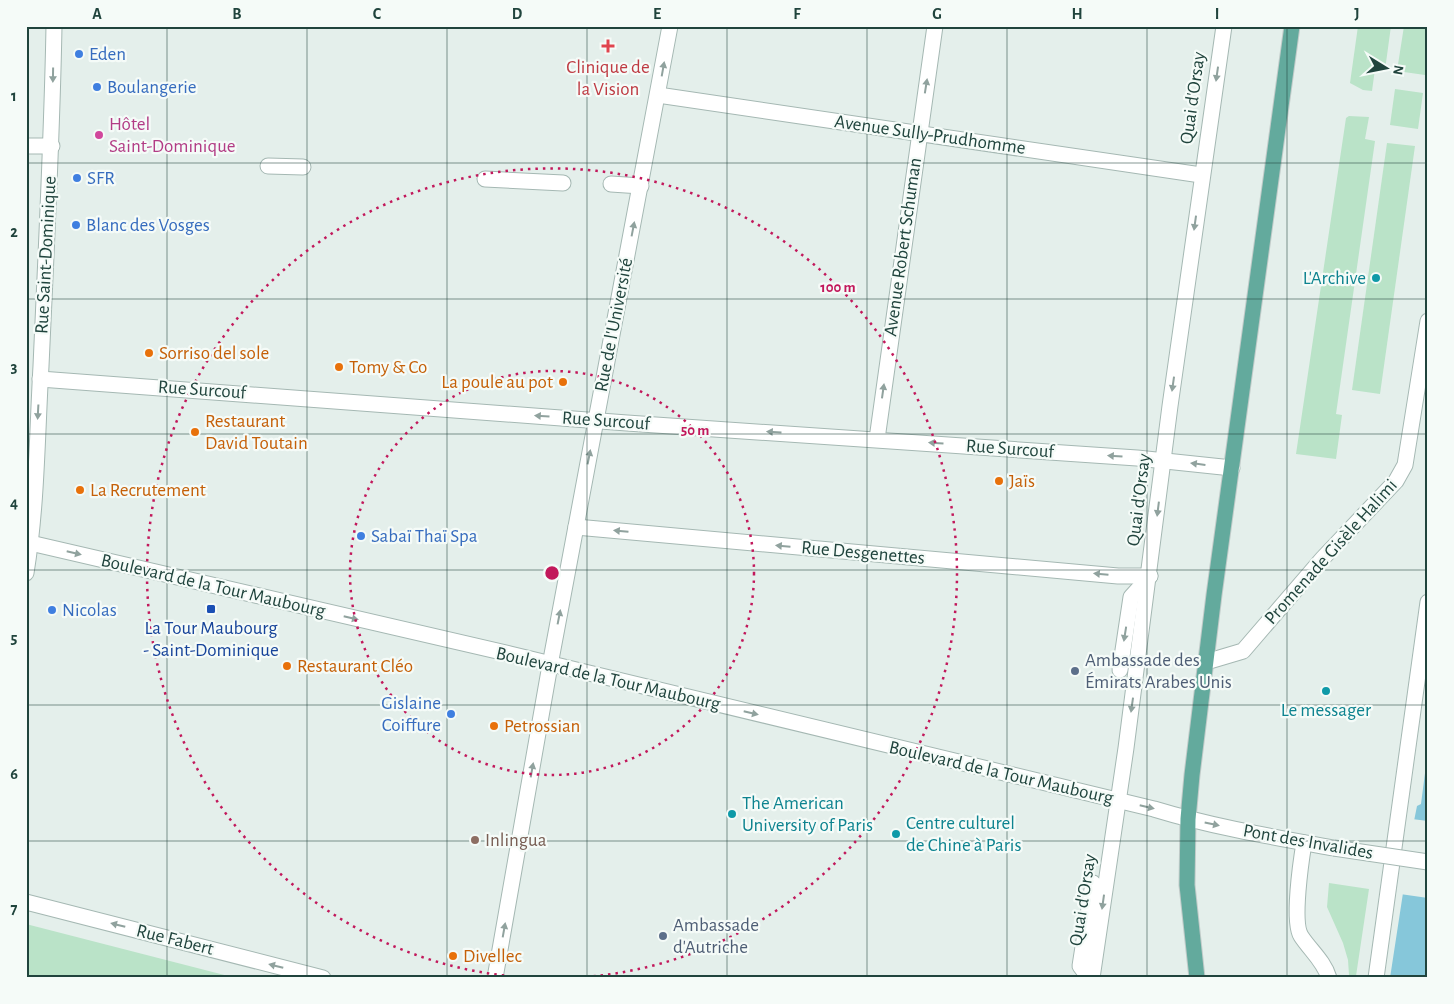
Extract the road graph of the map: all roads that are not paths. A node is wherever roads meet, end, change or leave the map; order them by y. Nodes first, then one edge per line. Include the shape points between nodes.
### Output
1 (54, 26) edge
2 (670, 26) edge
3 (935, 26) edge
4 (1224, 26) edge
5 (1292, 26) edge
6 (658, 95) junction
7 (919, 134) junction
8 (26, 146) edge
9 (52, 146) junction
10 (268, 166) dead end
11 (303, 168) dead end
12 (1202, 175) junction
13 (485, 179) dead end
14 (563, 183) dead end
15 (612, 184) dead end
16 (641, 186) junction
17 (1428, 321) edge
18 (40, 379) junction
19 (596, 421) junction
20 (876, 439) junction
21 (1164, 460) junction
22 (1232, 468) junction
23 (576, 527) junction
24 (29, 542) edge
25 (26, 573) edge
26 (1150, 576) junction
27 (1428, 602) edge
28 (1206, 662) junction
29 (550, 665) junction
30 (1120, 670) dead end
31 (1118, 801) junction
32 (1188, 819) junction
33 (1304, 843) junction
34 (1428, 862) edge
35 (1093, 883) dead end
36 (26, 902) edge
37 (323, 978) edge
38 (495, 978) edge
39 (1090, 978) edge
40 (1197, 978) edge
41 (1329, 978) edge
42 (1376, 978) edge

1 -> 9 street, Rue Saint-Dominique
6 -> 2 street, Rue de l'Université
7 -> 3 street, Avenue Robert Schuman
4 -> 12 street, Quai d'Orsay
5 - 22 main road
6 - 7 street, Avenue Sully-Prudhomme
6 - 16 street, Rue de l'Université
7 - 12 street, Avenue Sully-Prudhomme
20 -> 7 street, Avenue Robert Schuman
8 - 9 street
9 - 18 street, Rue Saint-Dominique
10 - 11 street
12 -> 21 street, Quai d'Orsay
13 - 14 street
15 - 16 street
19 -> 16 street, Rue de l'Université
17 - 28 street, Promenade Gisèle Halimi via 1405,465 1396,482 1323,558 1243,651
19 -> 18 street, Rue Surcouf
18 -> 24 street, Rue Saint-Dominique
20 -> 19 street, Rue Surcouf
23 -> 19 street, Rue de l'Université
21 -> 20 street, Rue Surcouf
22 -> 21 street, Rue Surcouf
21 -> 26 street, Quai d'Orsay
22 - 28 main road
26 -> 23 street, Rue Desgenettes via 1118,576
29 -> 23 street, Rue de l'Université
24 - 25 street, Rue Saint-Dominique
24 -> 29 street, Boulevard de la Tour Maubourg
26 -> 30 street via 1131,597
26 -> 31 street, Quai d'Orsay
27 - 42 street
28 - 32 main road
29 -> 31 street, Boulevard de la Tour Maubourg
38 -> 29 street, Rue de l'Université
31 -> 32 street, Boulevard de la Tour Maubourg
31 -> 39 street, Quai d'Orsay
32 -> 33 street, Pont des Invalides
32 - 40 main road via 1187,885
33 - 34 street, Pont des Invalides, bridge
33 - 41 street via 1298,884 1299,934
35 - 39 street via 1080,966
37 -> 36 street, Rue Fabert

